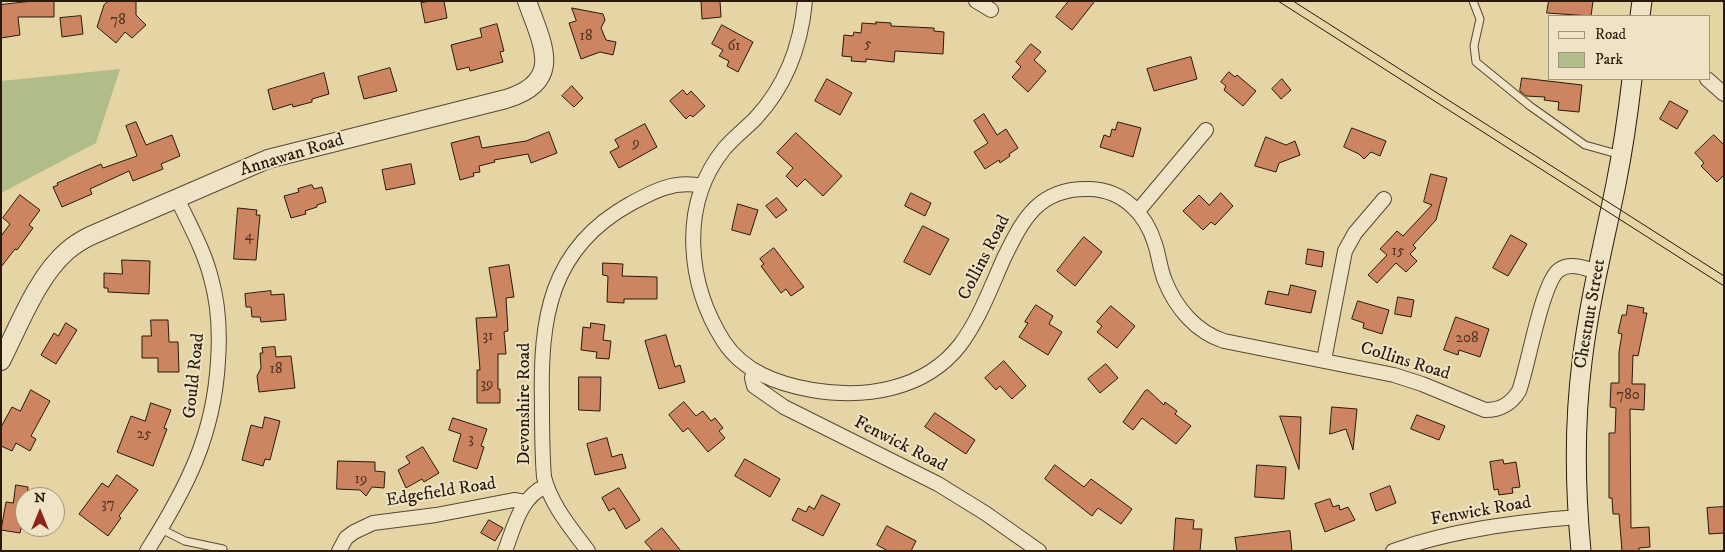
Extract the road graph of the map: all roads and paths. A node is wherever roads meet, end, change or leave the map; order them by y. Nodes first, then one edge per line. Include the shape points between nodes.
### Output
1 (527, 1) edge
2 (805, 1) edge
3 (976, 1) edge
4 (1473, 1) edge
5 (991, 10) dead end
6 (1632, 80) edge
7 (1708, 80) edge
8 (1724, 94) edge
9 (1206, 130) dead end
10 (1622, 155) junction
11 (702, 186) junction
12 (177, 198) junction
13 (1384, 199) dead end
14 (1138, 211) junction
15 (1597, 272) junction
16 (1324, 360) junction
17 (1, 361) edge
18 (754, 371) junction
19 (546, 486) junction
20 (526, 502) junction
21 (1578, 517) junction
22 (161, 529) junction
23 (222, 549) dead end
24 (147, 551) edge
25 (339, 551) edge
26 (505, 551) edge
27 (588, 551) edge
28 (1039, 551) edge
29 (1393, 551) edge
30 (1581, 551) edge

1 - 12 street, Annawan Road via 544,60 537,83 524,93 268,159
2 - 11 street, Collins Road via 800,34 784,78 766,106 724,149
3 - 5 street
4 - 10 lane via 1480,19 1474,46 1476,62 1585,145
6 - 10 main road, Chestnut Street
7 - 8 street
9 - 14 street
10 - 15 main road, Chestnut Street
11 - 18 street, Collins Road via 693,229 698,282 719,333 736,357
11 - 19 street, Devonshire Road via 667,186 617,212 581,242 565,267 551,298 542,358
12 - 17 street, Annawan Road via 90,236 66,251 40,286
12 - 22 street, Gould Road via 211,276 218,310 219,346 216,388 208,429 184,487
13 - 16 street via 1355,233 1345,251
14 - 16 street, Collins Road via 1151,233 1165,281 1181,309 1204,333 1224,341
14 - 18 street, Collins Road via 1122,198 1100,190 1067,190 1046,199 1022,222 960,344 942,363 921,377 881,391 838,394 795,387
15 - 16 street, Collins Road via 1576,266 1560,270 1554,276 1518,391 1509,404 1494,410 1477,408 1394,375
15 - 21 main road, Chestnut Street via 1578,406
18 - 28 street, Fenwick Road via 754,386 784,407 938,484
19 - 20 street
19 - 27 street, Devonshire Road
20 - 25 street, Edgefield Road via 514,500 362,527 346,538
20 - 26 street
21 - 29 street, Fenwick Road via 1498,526 1428,540
21 - 30 main road, Chestnut Street
22 - 23 lane via 185,541
22 - 24 street, Gould Road

